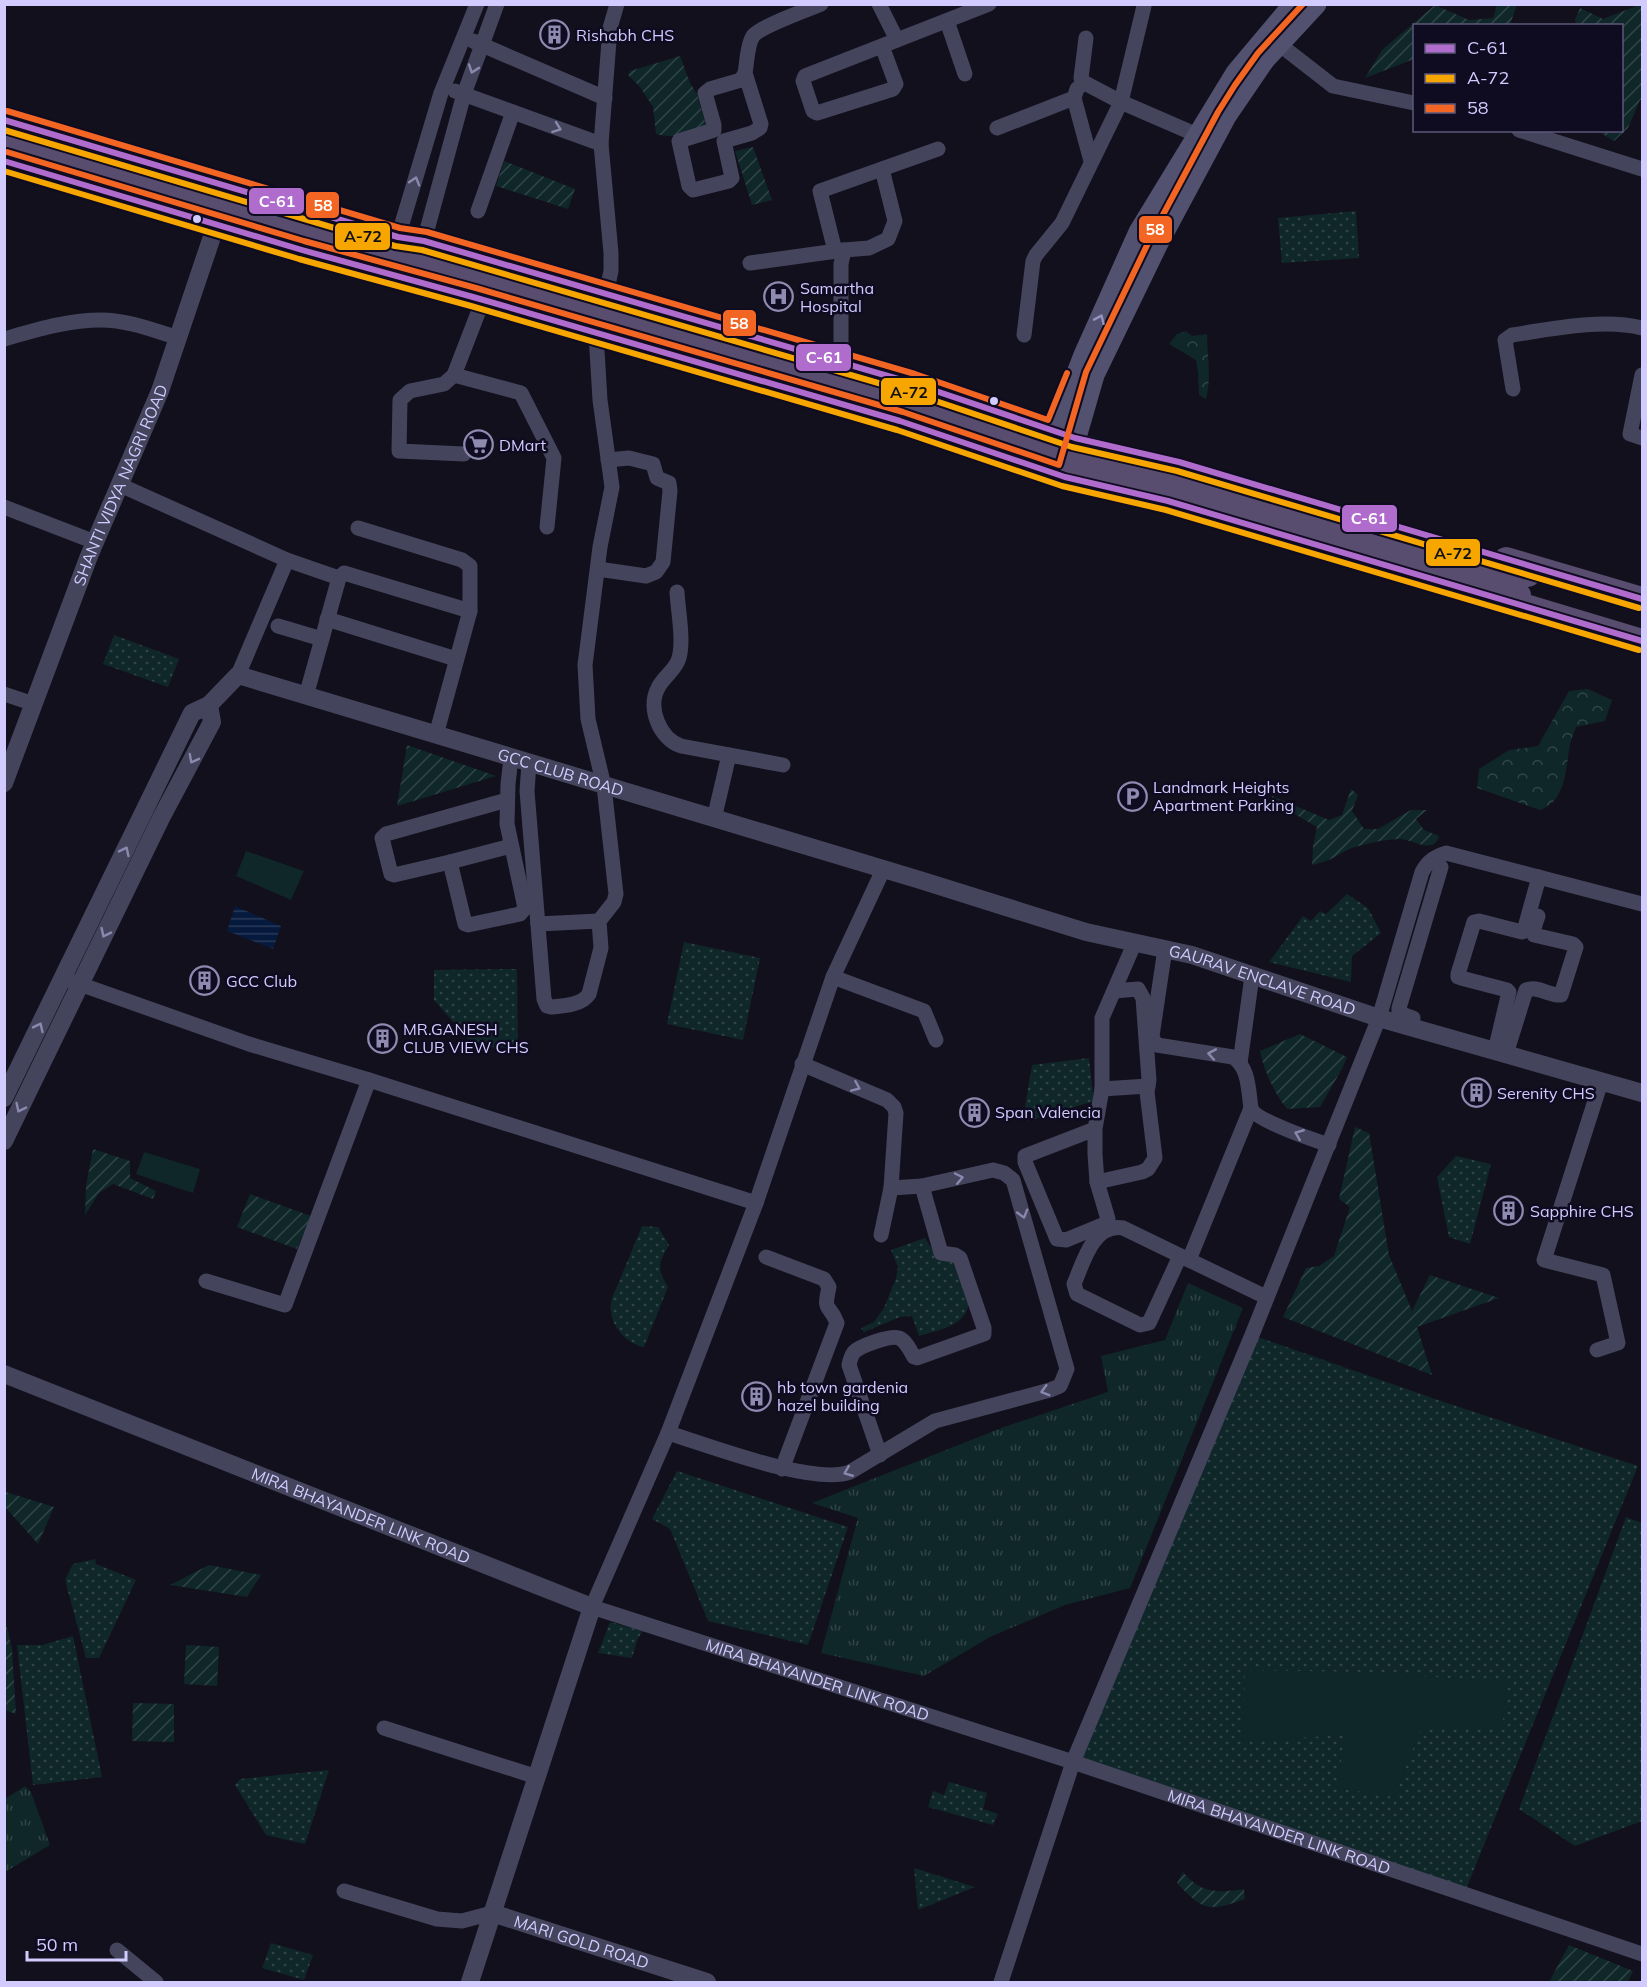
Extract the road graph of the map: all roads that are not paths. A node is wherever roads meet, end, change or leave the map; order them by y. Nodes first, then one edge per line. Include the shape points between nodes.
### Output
1 (477, 4) edge
2 (497, 4) edge
3 (617, 4) edge
4 (821, 4) edge
5 (879, 4) edge
6 (989, 4) edge
7 (1294, 4) edge
8 (1316, 4) edge
9 (1144, 6) edge
10 (947, 21) junction
11 (464, 37) junction
12 (1086, 38) dead end
13 (890, 43) junction
14 (482, 44) junction
15 (1278, 44) junction
16 (745, 73) junction
17 (965, 74) dead end
18 (1084, 82) junction
19 (1238, 84) junction
20 (444, 87) junction
21 (464, 94) junction
22 (605, 98) junction
23 (1074, 98) junction
24 (1121, 102) junction
25 (1413, 103) edge
26 (513, 112) junction
27 (4, 120) edge
28 (4, 128) edge
29 (998, 128) dead end
30 (1525, 132) edge
31 (1197, 135) junction
32 (601, 144) junction
33 (938, 149) dead end
34 (4, 151) edge
35 (4, 161) edge
36 (1091, 161) junction
37 (882, 169) junction
38 (1642, 169) edge
39 (228, 187) junction
40 (478, 212) dead end
41 (217, 225) junction
42 (1139, 232) junction
43 (398, 237) junction
44 (424, 241) junction
45 (1158, 243) junction
46 (840, 250) junction
47 (750, 263) dead end
48 (606, 294) junction
49 (483, 300) junction
50 (1642, 328) edge
51 (596, 334) junction
52 (1024, 335) dead end
53 (178, 338) junction
54 (4, 339) edge
55 (841, 362) junction
56 (454, 375) junction
57 (1642, 375) edge
58 (1513, 389) dead end
59 (1064, 434) junction
60 (1642, 438) edge
61 (464, 454) dead end
62 (608, 460) junction
63 (1041, 470) junction
64 (1065, 477) junction
65 (120, 485) junction
66 (4, 507) edge
67 (547, 527) dead end
68 (358, 528) dead end
69 (95, 542) junction
70 (287, 560) junction
71 (598, 569) junction
72 (339, 578) junction
73 (1524, 585) junction
74 (1611, 590) junction
75 (677, 592) dead end
76 (1642, 599) edge
77 (470, 611) junction
78 (327, 619) junction
79 (278, 626) dead end
80 (1600, 628) junction
81 (322, 639) junction
82 (1642, 641) edge
83 (456, 659) junction
84 (238, 675) junction
85 (4, 693) edge
86 (306, 696) junction
87 (34, 704) junction
88 (211, 714) junction
89 (436, 735) junction
90 (729, 755) junction
91 (520, 760) junction
92 (783, 765) dead end
93 (4, 783) edge
94 (604, 786) junction
95 (507, 800) junction
96 (714, 819) junction
97 (511, 846) junction
98 (450, 862) junction
99 (1441, 867) dead end
100 (883, 870) junction
101 (1544, 878) junction
102 (1417, 890) junction
103 (1432, 895) junction
104 (1642, 904) edge
105 (599, 921) junction
106 (538, 924) junction
107 (1135, 942) junction
108 (1165, 949) junction
109 (1252, 976) junction
110 (833, 977) junction
111 (62, 978) junction
112 (80, 984) junction
113 (1114, 991) junction
114 (1379, 1018) junction
115 (1411, 1027) junction
116 (936, 1040) dead end
117 (1500, 1053) junction
118 (1240, 1063) junction
119 (802, 1064) junction
120 (369, 1080) junction
121 (1601, 1082) junction
122 (1148, 1086) junction
123 (1102, 1089) junction
124 (1642, 1093) edge
125 (4, 1098) edge
126 (1251, 1108) junction
127 (1095, 1129) junction
128 (4, 1141) edge
129 (1329, 1145) junction
130 (1097, 1182) junction
131 (922, 1186) junction
132 (891, 1188) junction
133 (756, 1203) junction
134 (881, 1235) dead end
135 (766, 1257) dead end
136 (1184, 1258) junction
137 (206, 1281) dead end
138 (1266, 1297) junction
139 (1597, 1350) dead end
140 (4, 1374) edge
141 (668, 1433) junction
142 (880, 1455) junction
143 (782, 1469) junction
144 (592, 1607) junction
145 (384, 1728) dead end
146 (1073, 1762) junction
147 (537, 1777) junction
148 (344, 1891) dead end
149 (492, 1913) junction
150 (117, 1950) dead end
151 (1642, 1954) edge
152 (156, 1983) edge
153 (470, 1983) edge
154 (707, 1983) edge
155 (1001, 1983) edge

1 - 11 street
2 - 14 street
3 - 22 street via 610,28
4 - 16 street via 764,28 753,37
5 - 13 street
6 - 10 street
7 - 19 main road
8 - 15 main road
9 - 24 street
10 - 13 street
10 - 17 street
11 - 14 street
11 - 20 street
12 - 18 street via 1081,78
13 - 13 street via 805,76 802,81 813,111 893,89 896,84
14 -> 21 street
14 - 22 street
15 - 19 main road
15 - 25 street via 1333,86
16 - 16 street via 741,80 705,93 714,130 679,141 693,190 729,182 732,178 724,141 760,129
18 - 23 street
18 - 24 street
19 - 31 main road
19 - 45 main road via 1226,116
20 - 21 street
43 -> 20 street
21 - 26 street
21 - 44 street
22 - 32 street
23 - 29 street
23 - 36 street
24 - 31 street
24 - 36 street
26 -> 32 street
26 - 40 street
27 - 39 main road
28 - 73 main road, bridge via 906,389 1086,448 1184,473
30 - 38 street
31 - 42 main road
32 - 48 street via 611,253
33 - 37 street
34 - 73 main road, bridge via 755,369
35 - 41 main road
36 - 52 street via 1062,223 1033,261
37 - 46 street via 895,221 888,239 869,248
37 - 46 street via 820,191
39 - 41 street, SHANTI VIDYA NAGRI ROAD
39 - 43 main road
41 - 49 main road
41 - 53 street, SHANTI VIDYA NAGRI ROAD
42 - 45 main road
59 -> 42 main road via 1084,355
43 - 44 main road
44 - 48 main road
45 - 59 main road
46 - 47 street
46 - 55 street
48 - 55 main road
49 - 51 main road
49 - 56 street
50 - 58 street via 1628,324 1565,327 1512,335 1505,340
51 - 62 street
51 - 63 main road via 900,421
53 - 54 street via 102,320 46,327
53 - 65 street, SHANTI VIDYA NAGRI ROAD
55 - 59 main road
56 - 61 street via 444,384 411,392 400,400 399,451
56 - 67 street via 521,393 555,458
57 - 60 street via 1630,434
59 - 63 main road
59 - 64 main road
59 - 74 main road via 1179,462
62 - 71 street via 612,487
62 - 71 street via 629,458 652,464 657,478 669,483 670,491 663,562 656,572 645,576
63 - 64 main road
64 - 80 main road via 1168,501
65 - 69 street, SHANTI VIDYA NAGRI ROAD
65 - 70 street
66 - 69 street
68 - 77 street via 467,562 471,574
69 - 87 street, SHANTI VIDYA NAGRI ROAD
70 - 72 street
70 - 84 street
71 - 94 street via 585,665 588,719
72 - 77 street via 350,573
72 - 78 street
73 - 74 main road
73 - 80 main road
74 - 76 main road
75 - 90 street via 679,659 655,693 659,725 672,743
77 - 83 street
78 - 81 street
78 - 83 street
79 - 81 street
80 - 82 main road
81 - 86 street
83 - 89 street
84 - 86 street, GCC CLUB ROAD
84 - 88 street
85 - 87 street
86 - 89 street, GCC CLUB ROAD
87 - 93 street, SHANTI VIDYA NAGRI ROAD
111 -> 88 street via 192,713
88 -> 112 street
89 - 91 street, GCC CLUB ROAD
90 - 92 street
90 - 96 street
91 - 94 street, GCC CLUB ROAD
91 - 95 street
91 - 106 street via 527,791
94 - 96 street, GCC CLUB ROAD
94 - 105 street via 615,894 614,902
95 - 97 street
95 - 98 street via 382,838 394,875
96 - 100 street, GCC CLUB ROAD
97 - 98 street
97 - 98 street via 525,905 520,914 465,924
99 - 103 street
100 - 107 street, GAURAV ENCLAVE ROAD via 1086,932
100 - 110 street
101 - 102 street via 1446,853 1427,863
101 - 104 street
101 - 117 street via 1533,934 1576,947 1561,995 1526,990
101 - 117 street via 1524,931 1474,922 1458,974 1509,992
102 - 103 street
102 - 114 street
103 - 115 street via 1399,1008 1399,1013 1413,1018
105 - 106 street
105 - 106 street via 601,948 589,994 579,1002 551,1007 544,999
107 - 108 street, GAURAV ENCLAVE ROAD
107 - 113 street
108 - 109 street, GAURAV ENCLAVE ROAD
118 -> 108 street via 1233,1057 1157,1045 1154,1041
109 - 114 street, GAURAV ENCLAVE ROAD
109 - 118 street
110 - 116 street via 924,1011
110 - 119 street
111 - 112 street
125 -> 111 street
112 - 120 street via 249,1044
112 -> 128 street
113 - 122 street via 1141,992
113 - 123 street via 1102,1018
114 - 115 street, GAURAV ENCLAVE ROAD
114 - 129 street
115 - 117 street, GAURAV ENCLAVE ROAD
117 - 121 street, GAURAV ENCLAVE ROAD
118 - 126 street
119 -> 132 street via 891,1103 896,1113
119 - 133 street
120 - 133 street
120 - 137 street via 285,1305
121 - 124 street, GAURAV ENCLAVE ROAD
121 - 139 street via 1544,1260 1603,1275 1618,1343
122 - 123 street
122 - 130 street via 1155,1158 1142,1172
123 - 127 street
129 -> 126 street via 1269,1122
126 - 136 street
127 - 130 street
127 - 130 street via 1024,1156 1057,1239 1066,1240 1107,1222
129 - 138 street
131 - 132 street
131 - 142 street via 941,1253 960,1258 984,1334 917,1358 904,1341 894,1337 856,1351 849,1365
131 -> 142 street via 993,1170 1013,1180 1067,1369 1060,1386 935,1421
132 - 134 street
133 - 141 street
135 - 143 street via 824,1278 829,1287 826,1307 837,1323
136 - 136 street via 1123,1228 1110,1229 1090,1245 1074,1284 1075,1291 1145,1325
136 - 138 street
138 - 146 street
140 - 144 street, MIRA BHAYANDER LINK ROAD
141 - 143 street
141 - 144 street
142 -> 143 street via 840,1476
144 - 146 street, MIRA BHAYANDER LINK ROAD
144 - 147 street
145 - 147 street
146 - 151 street, MIRA BHAYANDER LINK ROAD
146 - 155 street
147 - 149 street
148 - 149 street via 437,1919 462,1921
149 - 153 street
149 - 154 street, MARI GOLD ROAD
150 - 152 street

